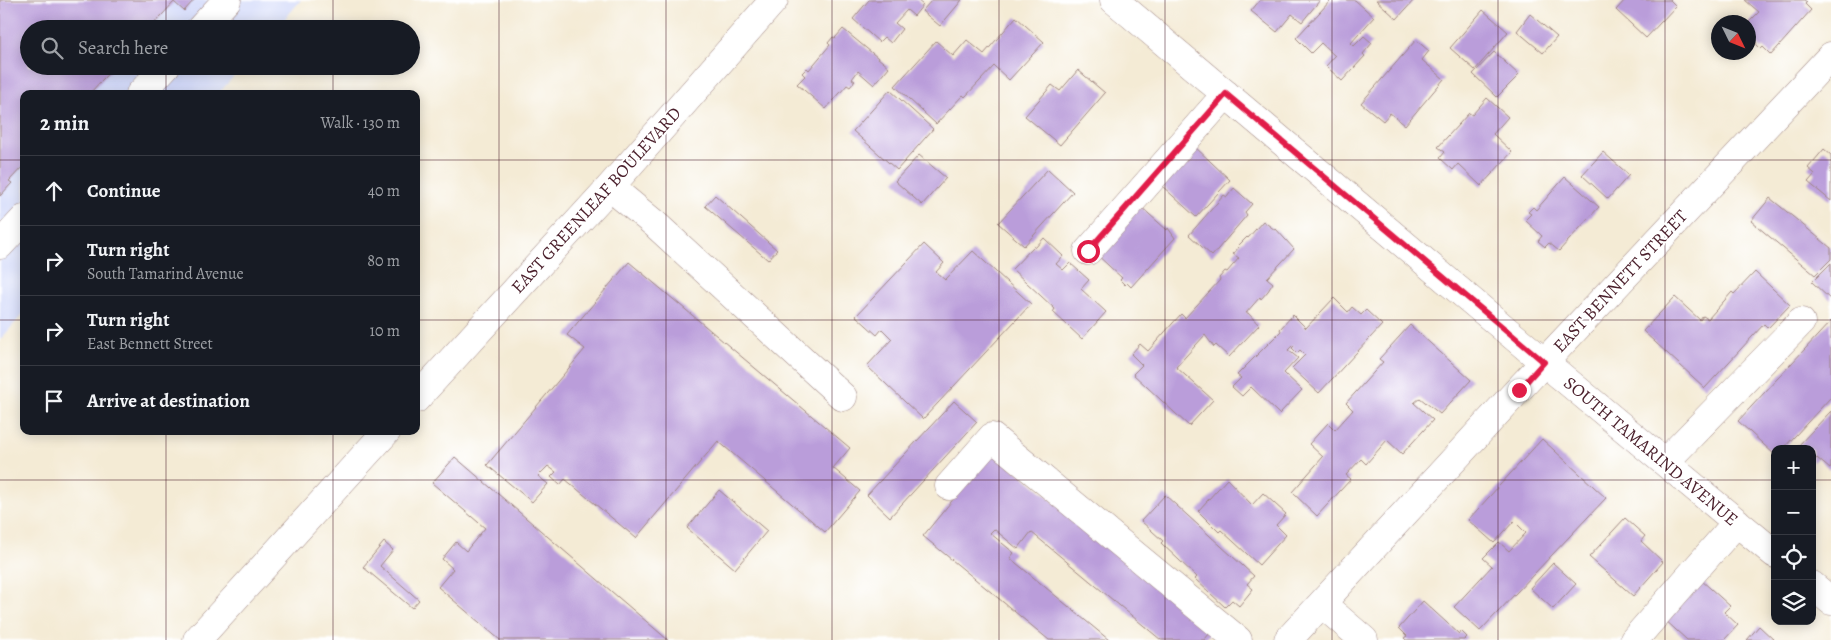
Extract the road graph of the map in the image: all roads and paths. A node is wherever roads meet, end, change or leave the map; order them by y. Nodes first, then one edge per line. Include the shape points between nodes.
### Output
1 (227, 0) edge
2 (774, 0) edge
3 (1114, 0) edge
4 (208, 20) edge
5 (1831, 56) edge
6 (158, 75) edge
7 (144, 90) edge
8 (1226, 94) junction
9 (610, 187) junction
10 (20, 223) edge
11 (0, 245) edge
12 (1088, 251) dead end
13 (1801, 322) dead end
14 (1544, 362) junction
15 (420, 395) edge
16 (843, 397) dead end
17 (383, 435) edge
18 (1665, 462) junction
19 (949, 486) dead end
20 (1737, 522) junction
21 (1771, 551) edge
22 (1816, 588) edge
23 (1831, 601) edge
24 (1322, 604) junction
25 (196, 640) edge
26 (1238, 640) edge
27 (1288, 640) edge
28 (1364, 640) edge
29 (1634, 640) edge

1 - 4 street
2 - 9 street, EAST GREENLEAF BOULEVARD
3 - 8 street, SOUTH TAMARIND AVENUE
5 - 14 street, EAST BENNETT STREET
6 - 7 street
8 - 12 street
8 - 14 street, SOUTH TAMARIND AVENUE
9 - 15 street, EAST GREENLEAF BOULEVARD
9 - 16 street via 655,224
10 - 11 street
13 - 18 street
14 - 18 street, SOUTH TAMARIND AVENUE
14 - 24 street, EAST BENNETT STREET
17 - 25 street
18 - 20 street, SOUTH TAMARIND AVENUE
19 - 26 street via 992,437
20 - 21 street, SOUTH TAMARIND AVENUE
20 - 29 street
22 - 23 street
24 - 27 street, EAST BENNETT STREET
24 - 28 street

